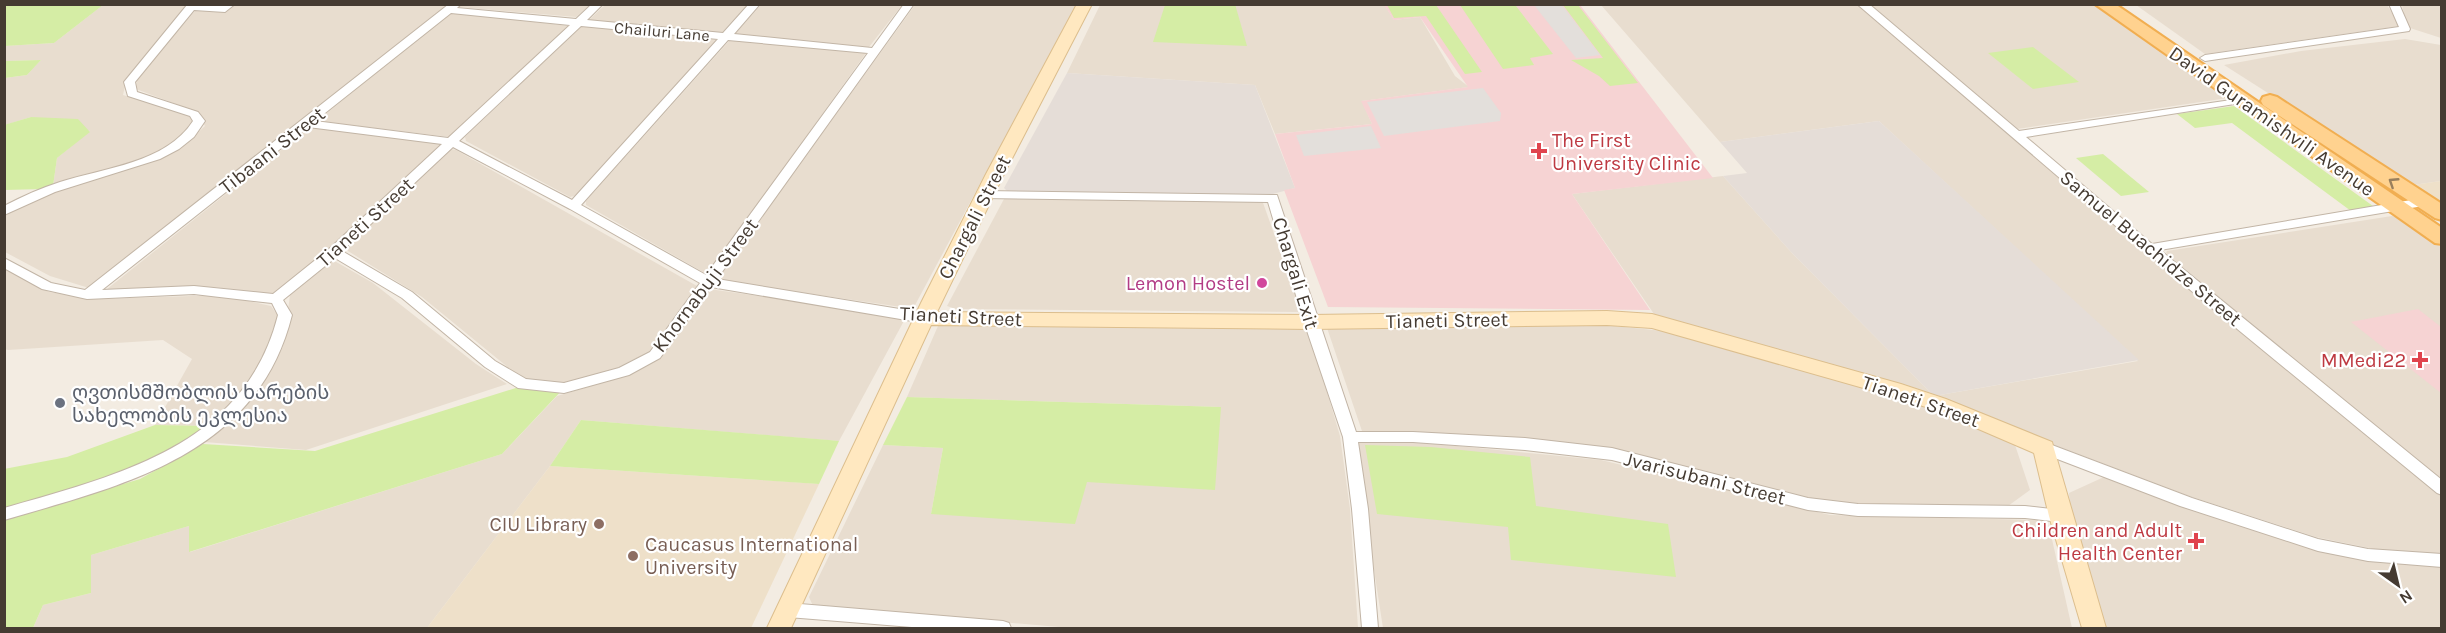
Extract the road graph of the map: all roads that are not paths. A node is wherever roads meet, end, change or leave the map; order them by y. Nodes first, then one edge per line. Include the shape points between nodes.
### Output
1 (230, 4) edge
2 (598, 4) edge
3 (755, 4) edge
4 (909, 4) edge
5 (1085, 4) edge
6 (1862, 4) edge
7 (2103, 4) edge
8 (2127, 4) edge
9 (2394, 4) edge
10 (193, 6) edge
11 (453, 8) edge
12 (578, 23) junction
13 (726, 37) junction
14 (875, 51) junction
15 (2205, 58) junction
16 (2241, 100) junction
17 (307, 123) junction
18 (2017, 135) junction
19 (452, 142) junction
20 (986, 195) junction
21 (2423, 202) junction
22 (574, 206) junction
23 (2397, 207) junction
24 (4, 211) edge
25 (2442, 214) edge
26 (2442, 238) edge
27 (2150, 248) junction
28 (334, 252) junction
29 (4, 262) edge
30 (708, 282) junction
31 (87, 295) junction
32 (276, 299) junction
33 (924, 318) junction
34 (1311, 321) junction
35 (1350, 437) junction
36 (2044, 448) junction
37 (2442, 489) edge
38 (4, 514) edge
39 (2060, 516) junction
40 (2442, 561) edge
41 (788, 610) junction
42 (779, 628) edge
43 (1003, 628) edge
44 (1370, 628) edge
45 (2094, 628) edge

1 - 10 street via 225,9
2 - 12 street, Tianeti Street
3 - 13 street
4 - 14 street, Khornabuji Street
5 - 20 street, Chargali Street
6 - 18 street, Samuel Buachidze Street
7 - 16 main road, David Guramishvili Avenue
8 - 15 main road, David Guramishvili Avenue
9 - 15 street via 2405,29
10 - 24 street via 129,82 132,94 194,114 199,121 197,127 178,145 150,158 52,189
11 - 12 street, Chailuri Lane
11 - 17 street, Tibaani Street
12 - 13 street, Chailuri Lane
12 - 19 street, Tianeti Street
13 - 14 street, Chailuri Lane
13 - 22 street
14 - 30 street, Khornabuji Street
21 -> 15 main road, David Guramishvili Avenue
16 - 18 street
16 - 23 main road, David Guramishvili Avenue
17 - 19 street, Tianeti Street
17 - 31 street, Tibaani Street
18 - 27 street, Samuel Buachidze Street
19 - 22 street, Tianeti Street
19 - 28 street, Tianeti Street
20 - 33 street, Chargali Street
20 - 34 street, Chargali Exit via 1273,198
21 - 23 street
21 - 25 main road, David Guramishvili Avenue
22 - 30 street, Tianeti Street
23 - 26 main road, David Guramishvili Avenue
23 - 27 street
27 - 37 street, Samuel Buachidze Street
28 - 30 street, Khornabuji Street via 407,296 490,364 523,384 564,388 624,372 655,355
28 - 32 street, Tianeti Street
29 - 31 street via 47,286
30 - 33 street, Tianeti Street
31 - 32 street via 194,290
32 - 38 street via 285,315 280,338 244,401 214,428 178,451 105,484
33 - 34 street, Tianeti Street
33 - 41 street, Chargali Street
34 - 35 street, Chargali Exit
34 - 36 street, Tianeti Street via 1607,318 1652,321 1894,389
35 - 39 street, Jvarisubani Street via 1491,442 1612,454 1808,504 1848,509
35 - 44 street, Chargali Exit
36 - 39 street
36 - 40 street, Tianeti Street via 2186,502 2318,545 2368,555
39 - 45 street
41 - 42 street, Chargali Street
41 - 43 street

